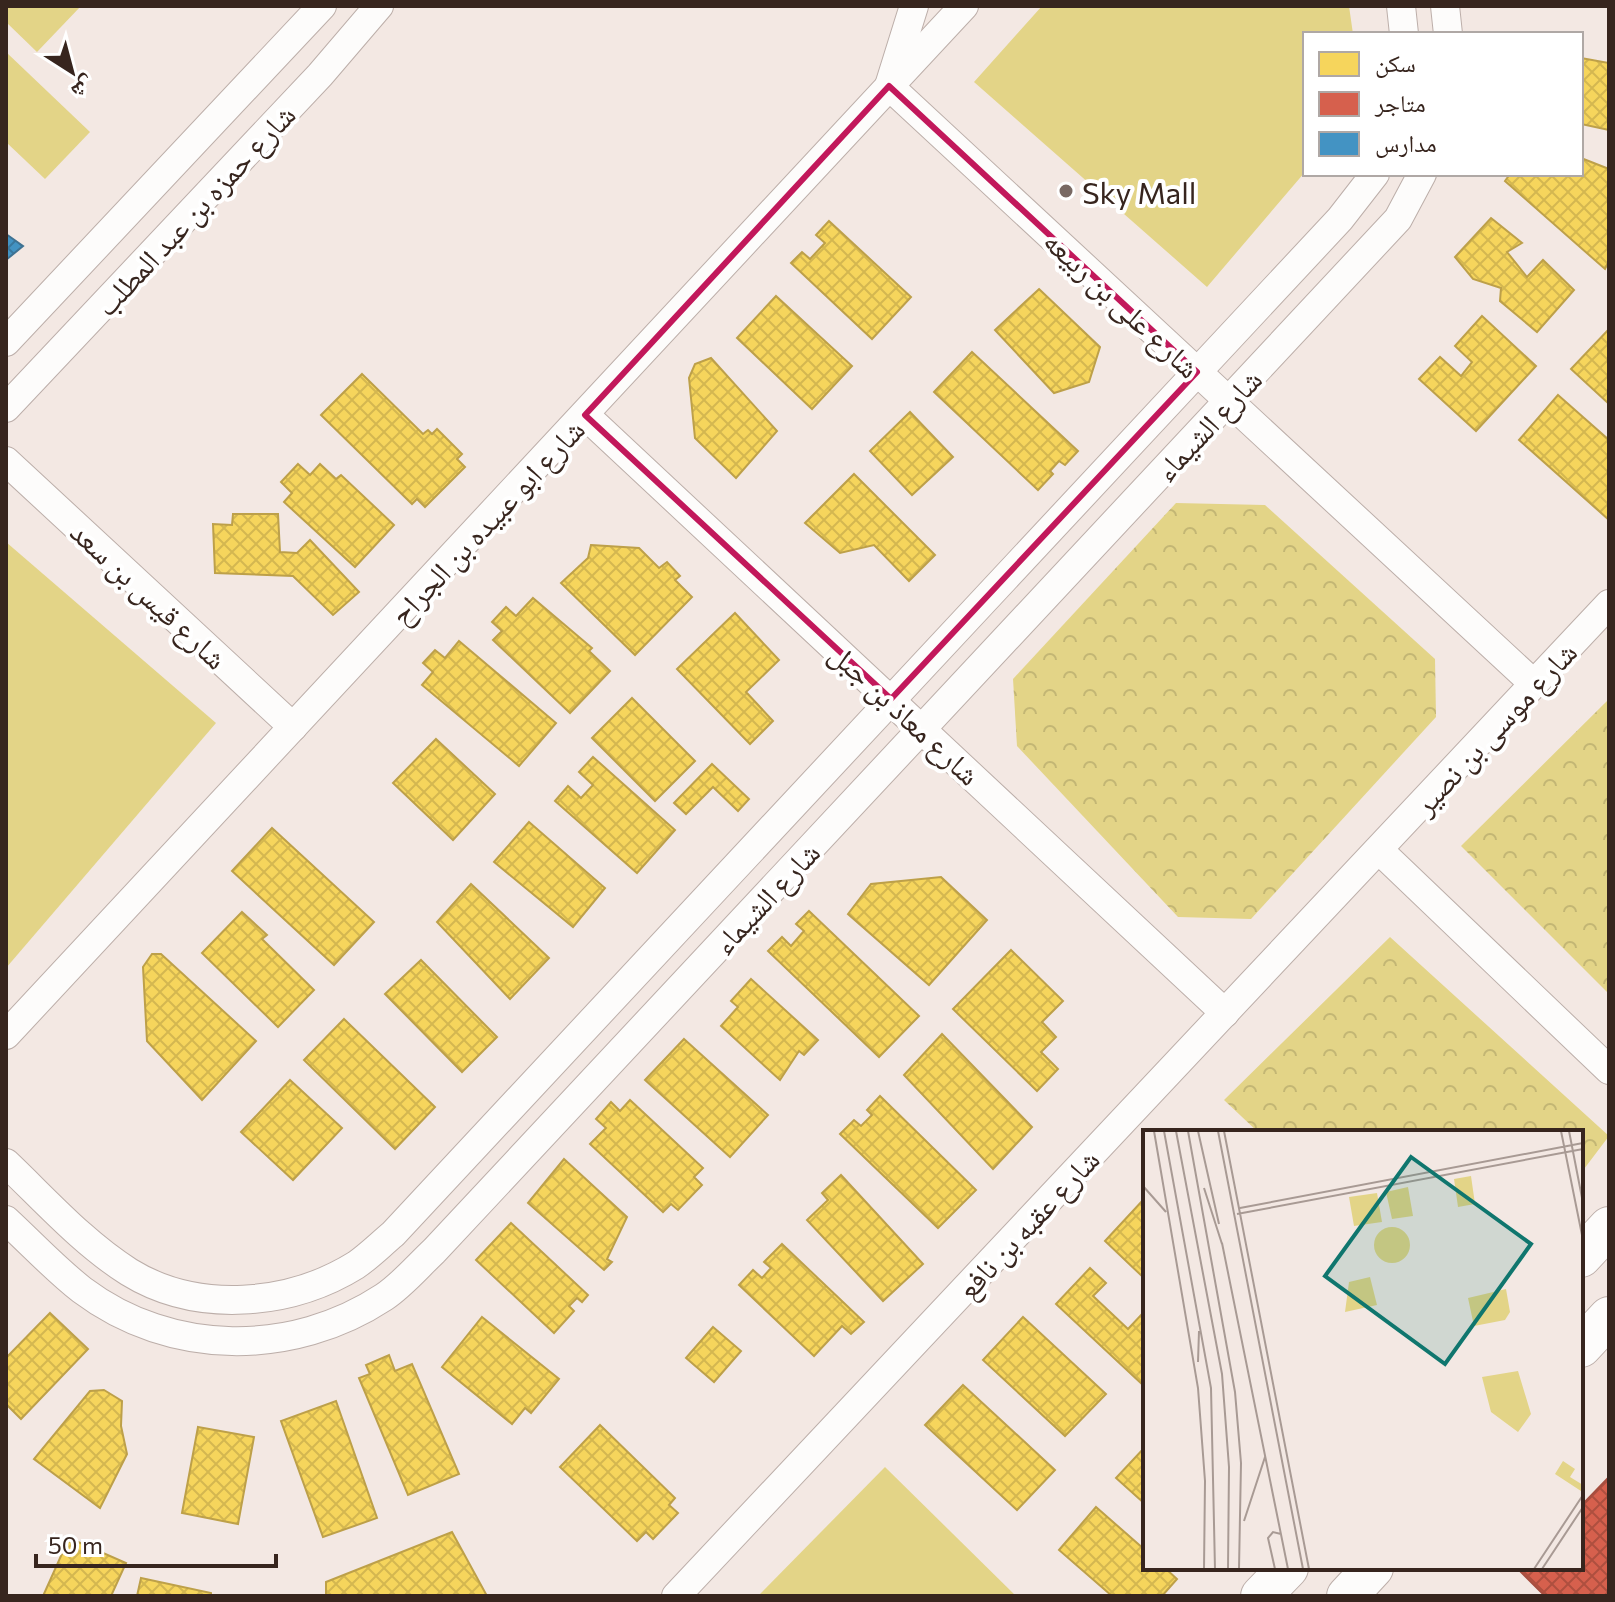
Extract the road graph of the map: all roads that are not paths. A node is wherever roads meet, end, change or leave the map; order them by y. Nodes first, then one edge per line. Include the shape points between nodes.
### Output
1 (322, 6) edge
2 (379, 6) edge
3 (914, 6) edge
4 (964, 6) edge
5 (1401, 6) edge
6 (1445, 6) edge
7 (1404, 32) edge
8 (1448, 32) edge
9 (889, 86) junction
10 (1373, 176) edge
11 (1421, 176) edge
12 (6, 342) edge
13 (1197, 372) junction
14 (1228, 401) junction
15 (6, 408) edge
16 (585, 415) junction
17 (6, 461) edge
18 (1609, 604) edge
19 (1534, 684) junction
20 (891, 699) junction
21 (293, 727) junction
22 (923, 728) junction
23 (1379, 850) junction
24 (1225, 1013) junction
25 (6, 1035) edge
26 (1609, 1070) edge
27 (6, 1163) edge
28 (6, 1220) edge
29 (1609, 1227) edge
30 (1583, 1255) edge
31 (1609, 1317) edge
32 (1583, 1345) edge
33 (1286, 1570) edge
34 (1371, 1570) edge
35 (676, 1596) edge
36 (1261, 1596) edge
37 (1347, 1596) edge

1 - 12 street, شارع حمزه بن عبد المطلب
2 - 15 street, شارع حمزه بن عبد المطلب
3 - 9 street
4 - 9 street, شارع ابو عبيده بن الجراح
5 - 7 street
6 - 8 street
9 - 13 street, شارع على بن ربيعه
9 - 16 street, شارع ابو عبيده بن الجراح
10 - 13 street, شارع الشيماء
11 - 14 street, شارع الشيماء via 1398,219
13 - 14 street, شارع على بن ربيعه
13 - 20 street, شارع الشيماء
14 - 19 street, شارع على بن ربيعه
14 - 22 street, شارع الشيماء
16 - 20 street, شارع معاذ بن جبل
16 - 21 street, شارع ابو عبيده بن الجراح
17 - 21 street, شارع قيس بن سعد
18 - 19 street, شارع موسى بن نصير
19 - 23 street, شارع موسى بن نصير
20 - 22 street, شارع معاذ بن جبل
20 - 27 street, شارع الشيماء via 393,1234 357,1264 315,1286 269,1298 221,1300 175,1292 131,1273 93,1246
21 - 25 street, شارع ابو عبيده بن الجراح
22 - 24 street, شارع معاذ بن جبل
22 - 28 street, شارع الشيماء via 434,1251 386,1296 329,1327 266,1342 201,1341 139,1323 83,1290
23 - 24 street, شارع عقبه بن نافع
23 - 26 street
24 - 35 street, شارع عقبه بن نافع
29 - 30 street
31 - 32 street
33 - 36 street
34 - 37 street

